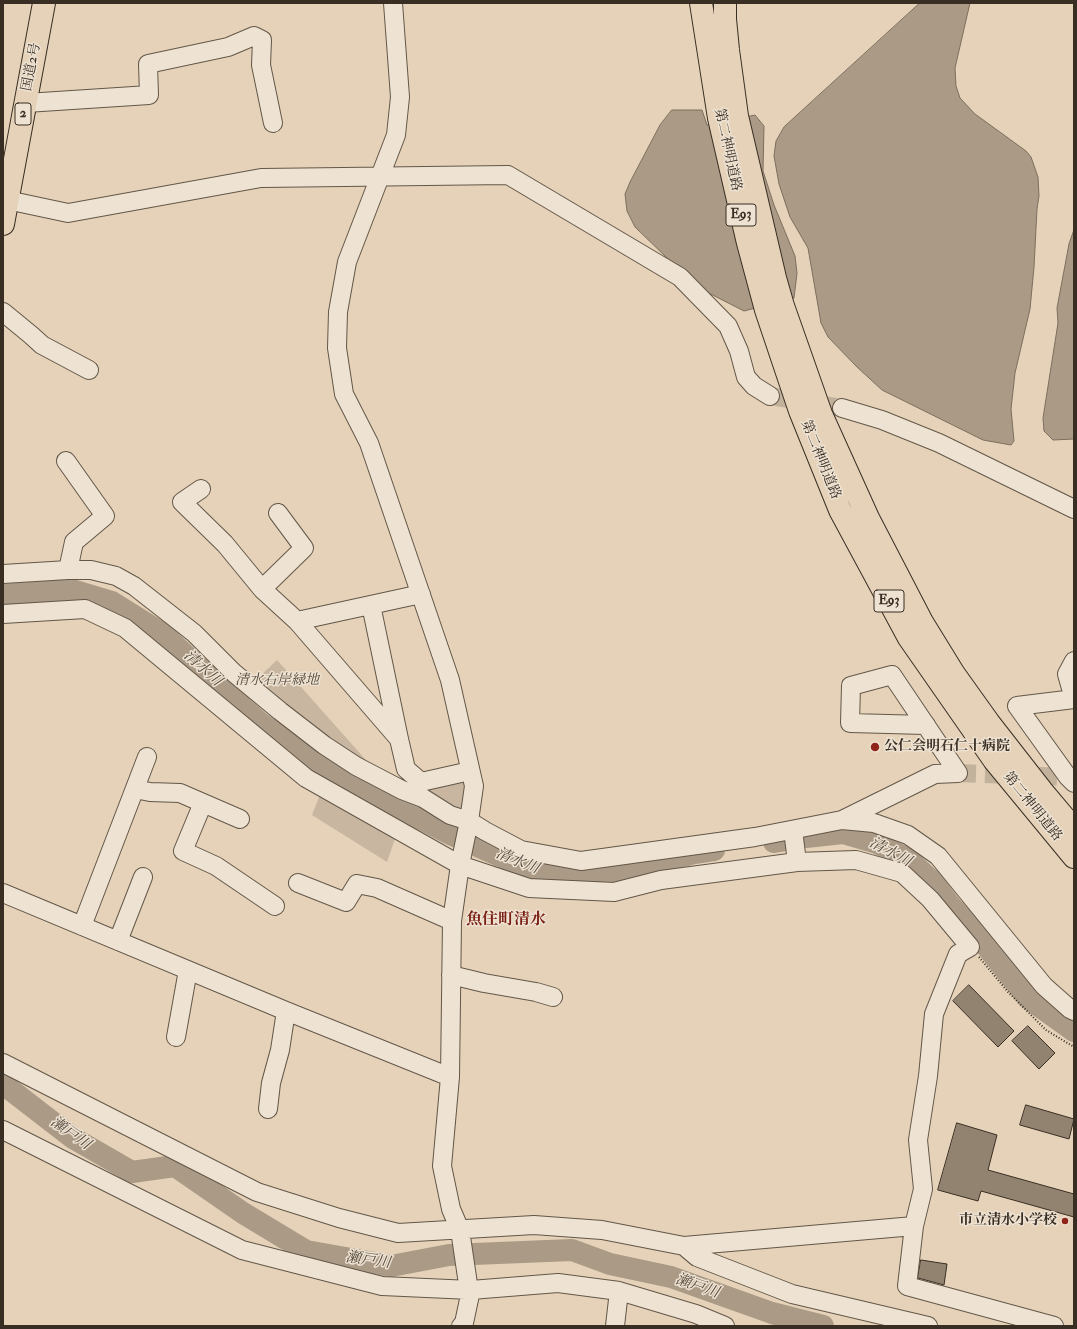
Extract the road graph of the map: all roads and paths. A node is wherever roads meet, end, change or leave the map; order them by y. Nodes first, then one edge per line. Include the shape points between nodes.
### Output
1 (44, 3) edge
2 (393, 3) edge
3 (701, 3) edge
4 (725, 3) edge
5 (26, 103) junction
6 (728, 117) junction
7 (273, 123) dead end
8 (381, 175) junction
9 (8, 200) junction
10 (3, 224) edge
11 (774, 308) junction
12 (3, 312) edge
13 (89, 370) dead end
14 (770, 396) tunnel mouth
15 (842, 408) tunnel mouth
16 (66, 461) dead end
17 (201, 489) dead end
18 (1074, 509) edge
19 (278, 514) dead end
20 (68, 570) junction
21 (3, 574) edge
22 (262, 589) junction
23 (421, 594) junction
24 (371, 605) junction
25 (3, 614) edge
26 (297, 621) junction
27 (1074, 661) edge
28 (1074, 699) edge
29 (926, 725) dead end
30 (398, 739) junction
31 (147, 757) dead end
32 (470, 771) junction
33 (1072, 777) edge
34 (135, 789) junction
35 (203, 803) junction
36 (240, 819) dead end
37 (842, 820) junction
38 (469, 821) junction
39 (1074, 829) edge
40 (793, 830) junction
41 (1074, 857) edge
42 (797, 862) junction
43 (460, 866) junction
44 (143, 877) dead end
45 (298, 884) dead end
46 (3, 893) edge
47 (275, 906) dead end
48 (452, 921) junction
49 (82, 926) junction
50 (118, 941) junction
51 (970, 947) junction
52 (188, 970) junction
53 (451, 975) junction
54 (553, 997) dead end
55 (286, 1011) junction
56 (1074, 1011) edge
57 (176, 1037) dead end
58 (1074, 1047) edge
59 (3, 1063) edge
60 (450, 1077) junction
61 (268, 1109) dead end
62 (3, 1130) edge
63 (914, 1226) junction
64 (461, 1233) junction
65 (684, 1246) junction
66 (469, 1287) junction
67 (619, 1291) junction
68 (1043, 1324) edge
69 (462, 1326) edge
70 (615, 1326) edge
71 (726, 1326) edge
72 (928, 1326) edge

1 - 5 highway, 国道2号 / 2
2 - 8 street via 400,97 396,135
3 - 6 highway, 第二神明道路 / E93
4 - 6 highway, 第二神明道路 / E93
5 - 7 street via 149,95 148,64 228,47 254,36 262,40 261,65
5 - 9 highway, 国道2号 / 2
6 - 11 highway, 第二神明道路 / E93 via 748,243
8 - 9 street via 261,178 68,213
8 - 14 street via 508,175 680,277 728,326 739,351 746,377 754,386
8 - 23 street via 347,262 338,312 337,348 344,394 369,443
9 - 10 highway, 国道2号 / 2
11 - 39 highway, 第二神明道路 / E93 via 868,518 922,622 954,674 989,723
11 - 41 highway, 第二神明道路 / E93 via 800,411 840,510 909,638 994,760
12 - 13 street via 42,345
15 - 18 street via 882,420 939,444
16 - 20 street via 105,516 74,542
17 - 22 street via 182,502 225,544
19 - 22 street via 304,548
20 - 21 street
20 - 38 street via 91,570 116,576 134,586 194,633 240,678 324,745 356,766 423,798 450,815
22 - 26 street
23 - 24 street
23 - 32 street via 450,680
24 - 26 street
24 - 30 street
25 - 43 street via 85,610 125,628 306,778
26 - 30 street
27 - 28 street via 1067,674
28 - 33 street via 1017,706
29 - 37 street via 958,773 935,774
30 - 32 street via 406,769 420,782
31 - 34 street
32 - 38 street via 474,786
34 - 35 street via 180,793
34 - 49 street
35 - 36 street
35 - 47 street via 183,851 216,866
37 - 40 street
37 - 56 street via 874,823 908,835 938,856 1044,986
38 - 40 street via 521,850 581,861
38 - 43 street
40 - 42 street
42 - 43 street via 661,880 614,892 529,888
42 - 51 street via 856,860 902,873 930,899
43 - 48 street
44 - 50 street
45 - 48 street via 346,902 357,884 377,888
46 - 49 street
48 - 53 street
49 - 50 street
50 - 52 street
51 - 58 path via 1008,992 1046,1030
51 - 63 street via 958,954 934,1014 918,1140 923,1189
52 - 55 street
52 - 57 street
53 - 54 street
53 - 60 street
55 - 60 street
55 - 61 street via 280,1050 270,1083
59 - 64 street via 257,1192 339,1218 398,1232
60 - 64 street via 442,1166 451,1209
62 - 66 street via 242,1250 382,1286
63 - 65 street
63 - 68 street via 907,1286
64 - 65 street via 534,1225 602,1230
64 - 66 street
65 - 72 street via 697,1257 792,1294
66 - 67 street via 558,1283
66 - 69 street
67 - 70 street
67 - 71 street via 696,1314

